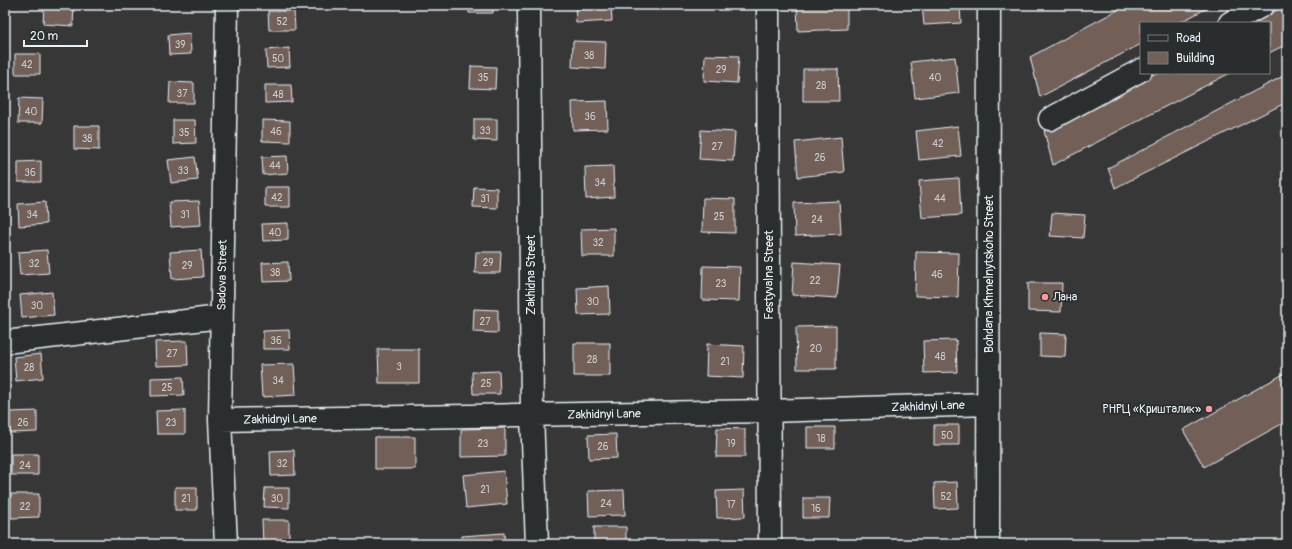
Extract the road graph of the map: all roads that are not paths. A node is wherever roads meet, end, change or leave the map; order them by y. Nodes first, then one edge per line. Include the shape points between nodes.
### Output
1 (227, 5) edge
2 (529, 5) edge
3 (768, 5) edge
4 (989, 5) edge
5 (1264, 5) edge
6 (1232, 22) edge
7 (1140, 71) edge
8 (1050, 119) dead end
9 (221, 317) junction
10 (5, 342) edge
11 (988, 404) junction
12 (769, 411) junction
13 (532, 415) junction
14 (220, 420) junction
15 (226, 544) edge
16 (536, 544) edge
17 (770, 544) edge
18 (988, 544) edge

1 - 9 street, Sadova Street
2 - 13 street, Zakhidna Street
3 - 12 street, Festyvalna Street
4 - 11 street, Bohdana Khmelnytskoho Street
5 - 6 street
7 - 8 street
9 - 10 street
9 - 14 street, Sadova Street
11 - 12 street, Zakhidnyi Lane
11 - 18 street, Bohdana Khmelnytskoho Street
12 - 13 street, Zakhidnyi Lane
12 - 17 street, Festyvalna Street
13 - 14 street, Zakhidnyi Lane
13 - 16 street, Zakhidna Street
14 - 15 street, Sadova Street

